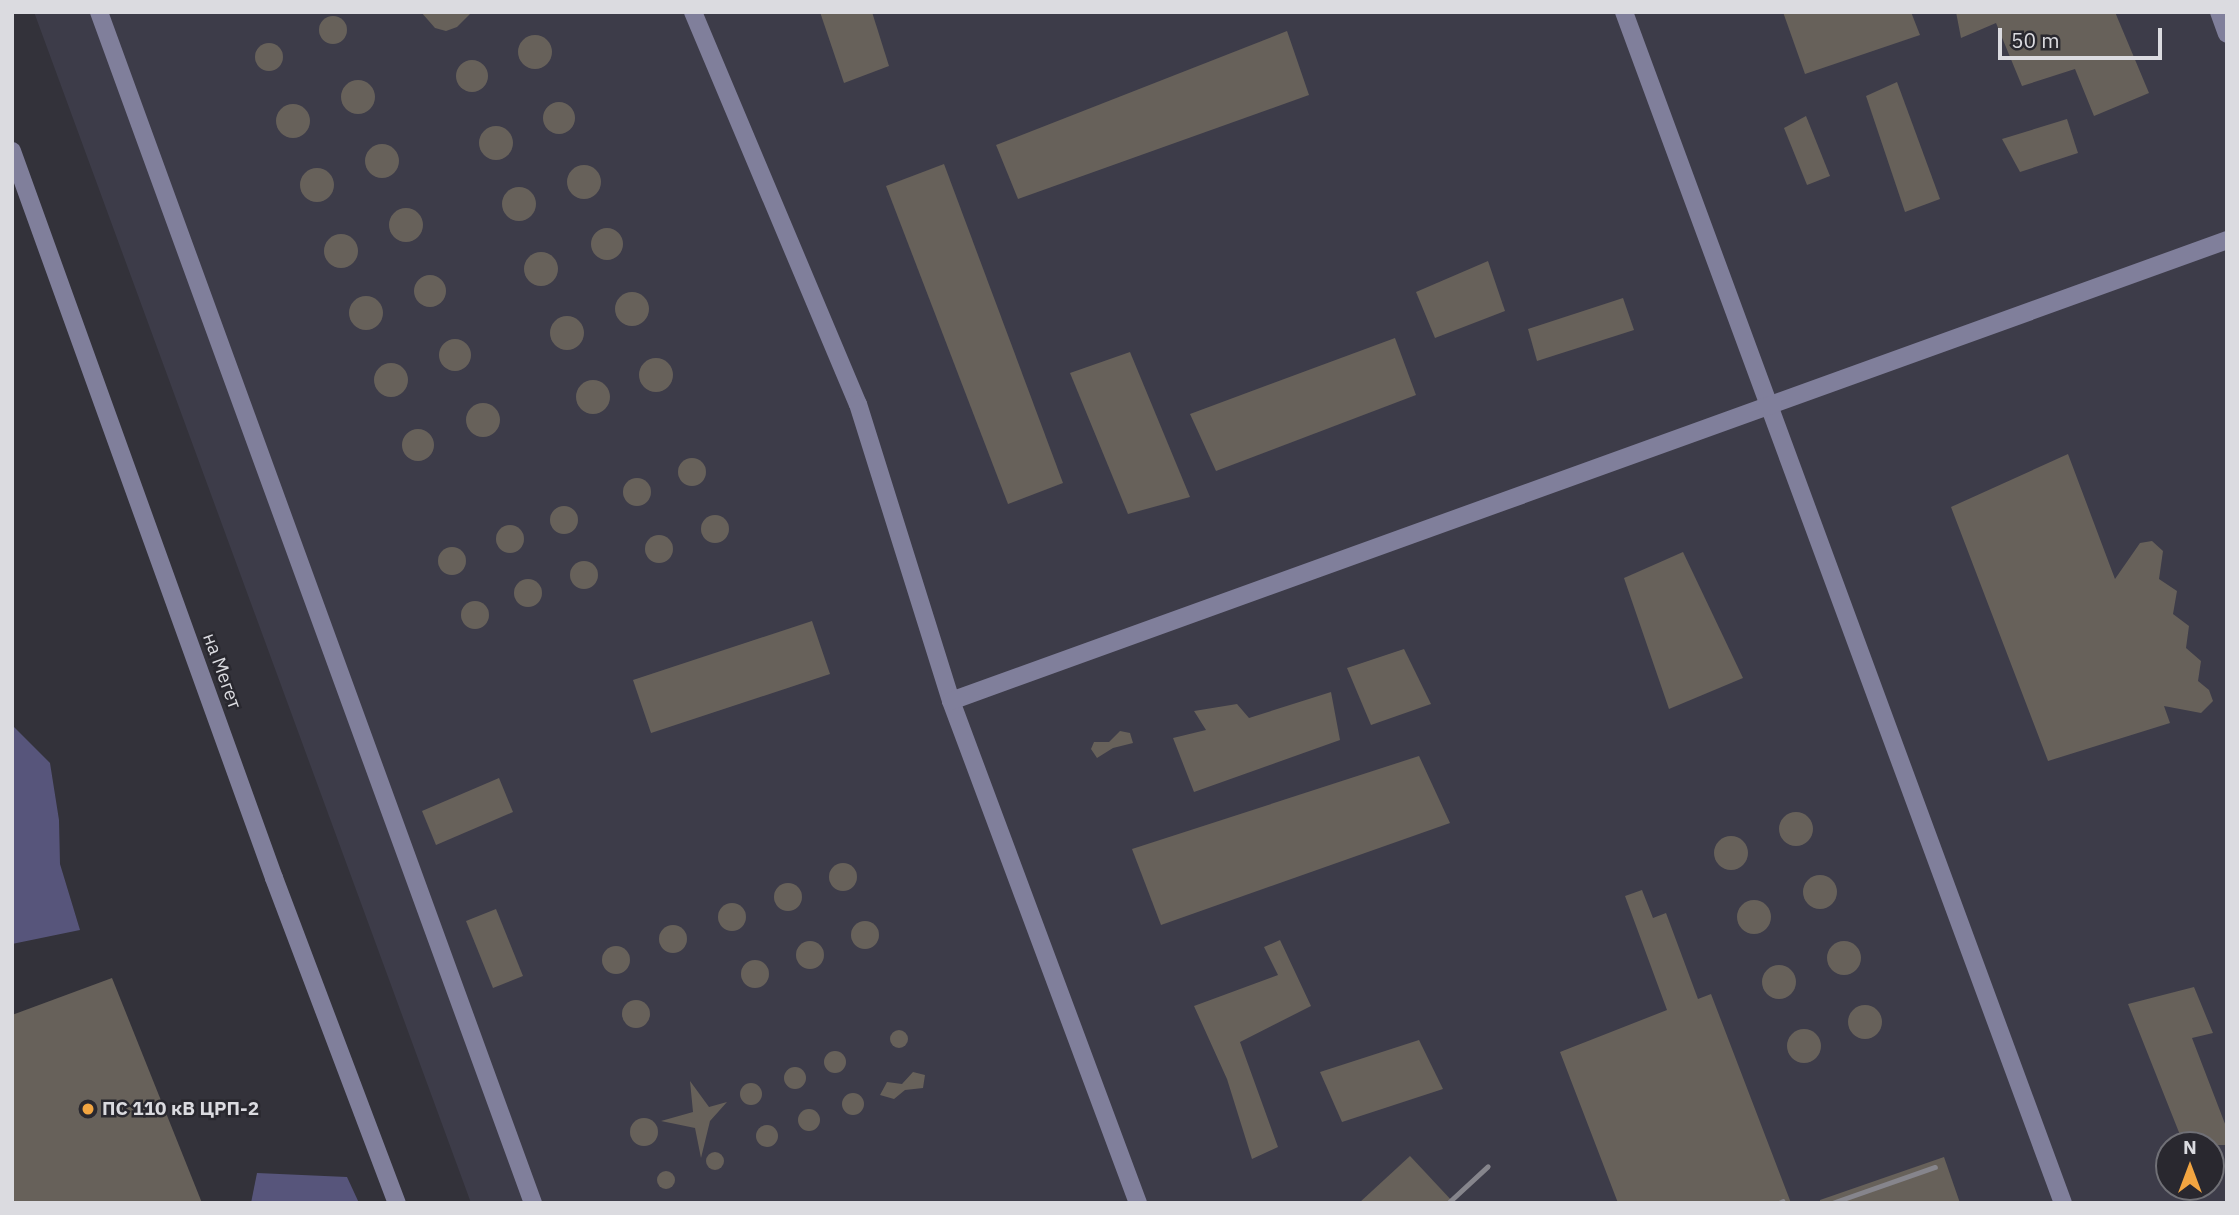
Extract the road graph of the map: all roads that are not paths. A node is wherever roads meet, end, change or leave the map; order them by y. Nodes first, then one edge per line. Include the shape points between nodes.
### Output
1 (99, 12) edge
2 (693, 12) edge
3 (1624, 12) edge
4 (2219, 12) edge
5 (2227, 34) edge
6 (12, 151) edge
7 (2227, 240) edge
8 (1770, 408) junction
9 (950, 701) junction
10 (397, 1203) edge
11 (533, 1203) edge
12 (1138, 1203) edge
13 (2063, 1203) edge

1 - 11 street
2 - 9 street via 858,404
3 - 8 street
4 - 5 street
6 - 10 street, на Мегет via 274,878
7 - 8 street
8 - 9 street
8 - 13 street
9 - 12 street

